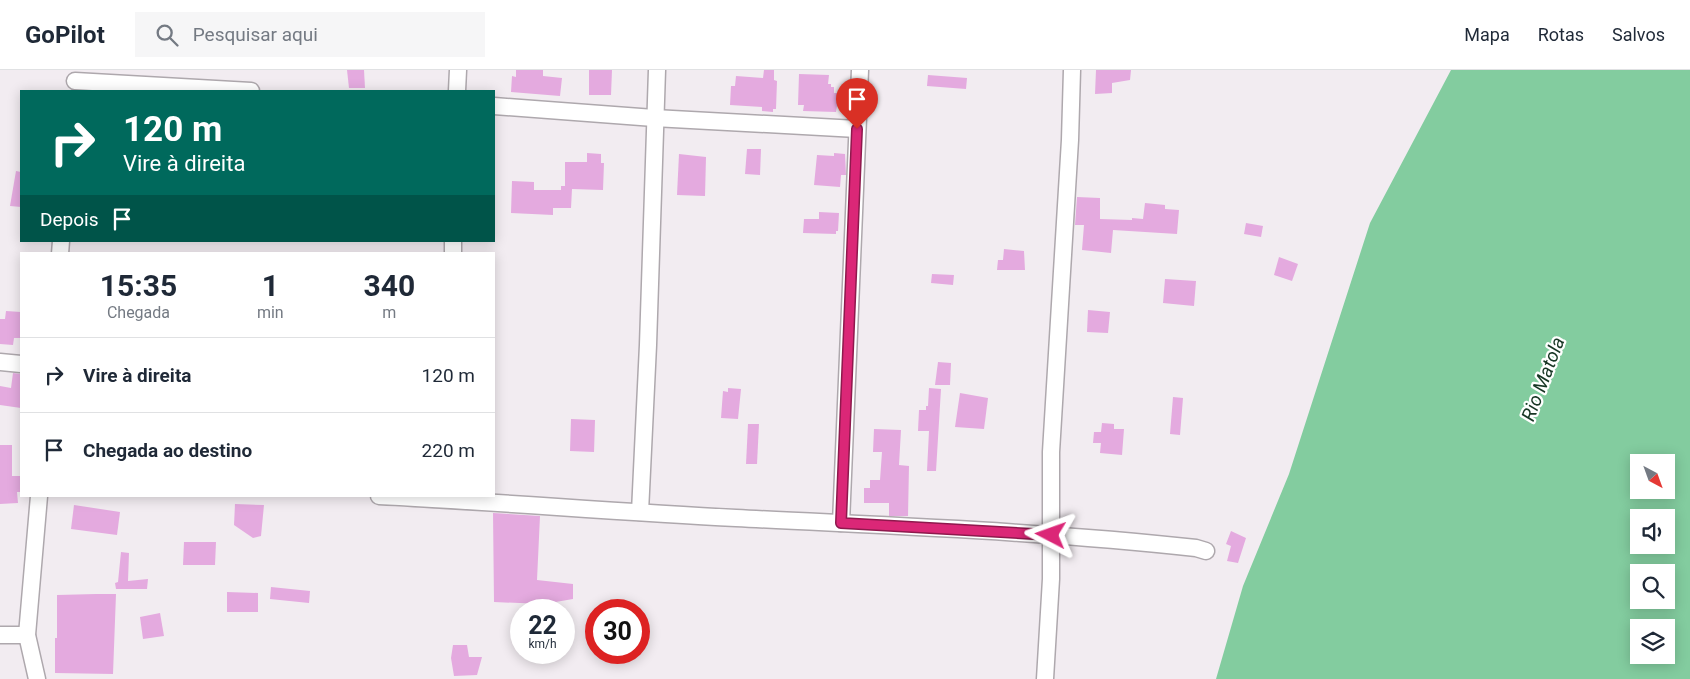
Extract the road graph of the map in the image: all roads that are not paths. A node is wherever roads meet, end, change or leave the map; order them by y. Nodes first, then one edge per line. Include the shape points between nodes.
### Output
1 (458, 70) edge
2 (657, 70) edge
3 (860, 70) edge
4 (1072, 70) edge
5 (75, 81) edge
6 (233, 90) edge
7 (457, 90) edge
8 (495, 106) edge
9 (654, 118) junction
10 (857, 129) junction
11 (0, 362) edge
12 (20, 364) edge
13 (39, 497) edge
14 (406, 497) edge
15 (485, 500) edge
16 (640, 512) junction
17 (841, 523) junction
18 (1051, 535) junction
19 (1206, 551) dead end
20 (0, 635) edge
21 (27, 635) junction
22 (37, 679) edge
23 (1045, 679) edge

1 - 7 street
2 - 9 street
3 - 10 street
4 - 18 street via 1051,452
5 - 6 street
8 - 9 street
9 - 10 street
9 - 16 street
10 - 17 street
11 - 12 street
13 - 21 street
14 - 15 street
15 - 16 street
16 - 17 street
17 - 18 street
18 - 19 street via 1127,540
18 - 23 street
20 - 21 street
21 - 22 street

